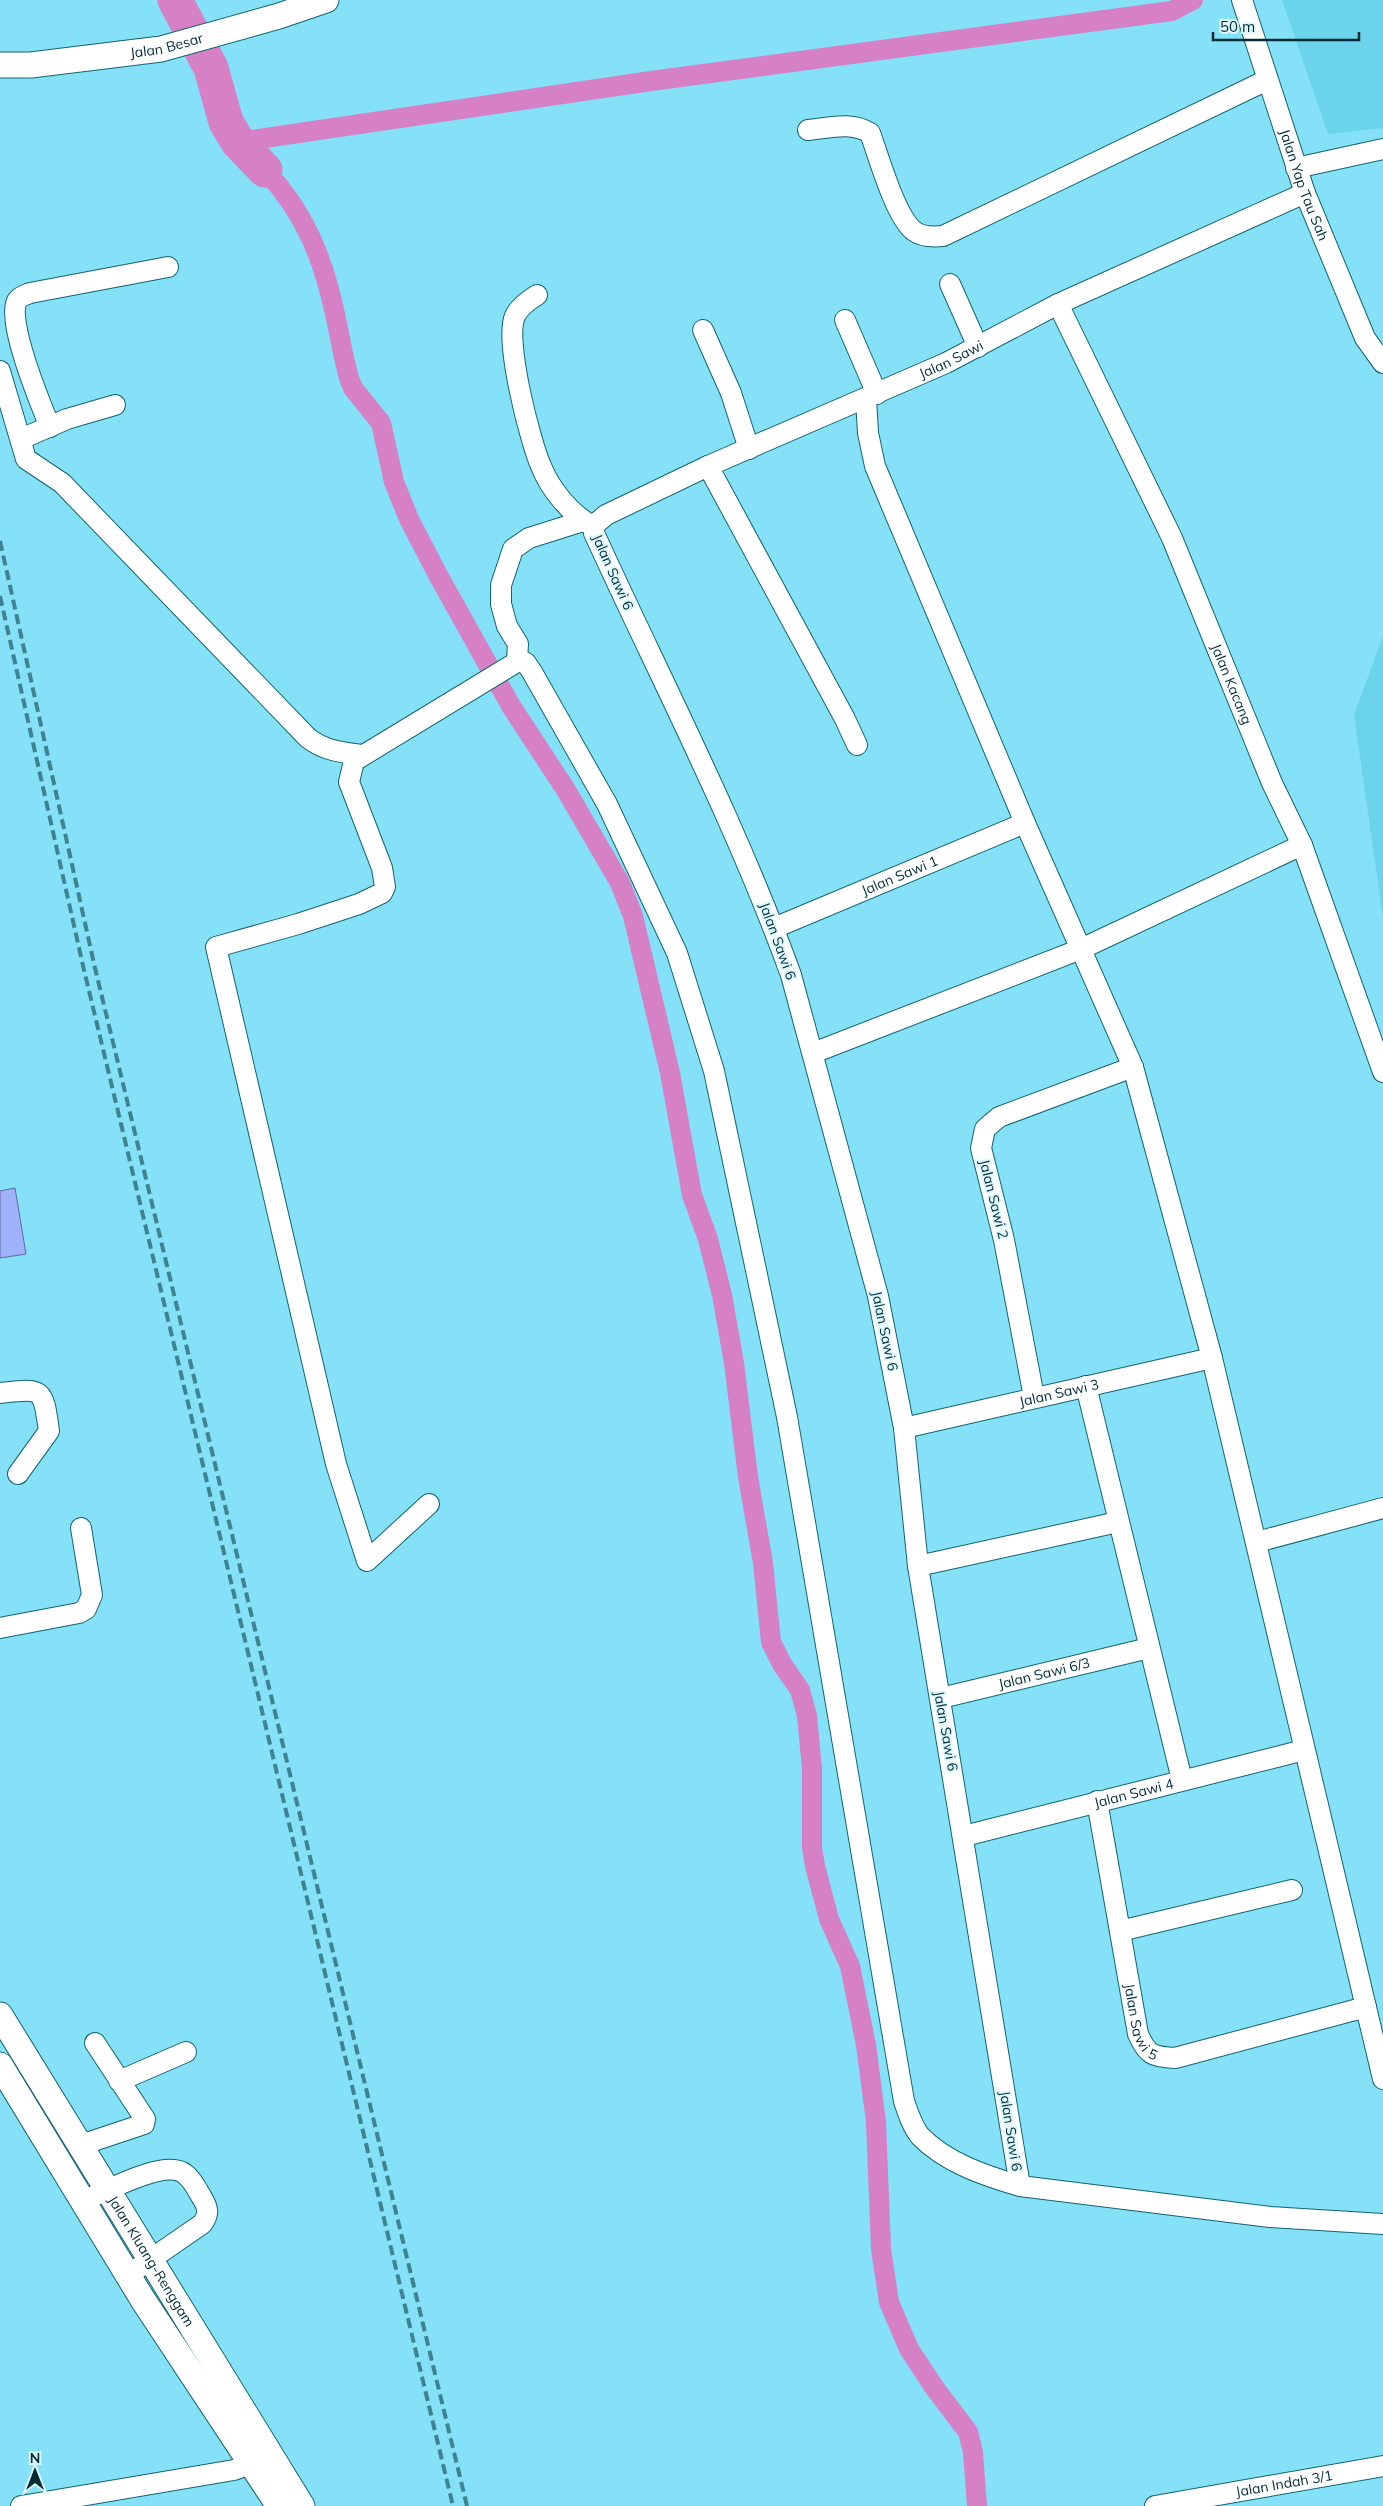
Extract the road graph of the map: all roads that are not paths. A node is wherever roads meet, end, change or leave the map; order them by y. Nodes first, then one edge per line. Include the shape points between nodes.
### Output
1 (326, 0) edge
2 (1243, 2) edge
3 (0, 66) edge
4 (1267, 80) junction
5 (808, 130) dead end
6 (1383, 149) edge
7 (1296, 168) junction
8 (1305, 193) junction
9 (168, 266) dead end
10 (950, 284) dead end
11 (537, 295) dead end
12 (1058, 304) junction
13 (845, 320) dead end
14 (703, 330) dead end
15 (978, 347) junction
16 (1383, 363) edge
17 (0, 371) edge
18 (871, 397) junction
19 (115, 405) dead end
20 (50, 427) junction
21 (21, 439) junction
22 (750, 449) junction
23 (708, 466) junction
24 (591, 523) junction
25 (512, 664) junction
26 (857, 745) dead end
27 (362, 755) junction
28 (1026, 823) junction
29 (1302, 845) junction
30 (774, 928) junction
31 (1081, 949) junction
32 (813, 1053) junction
33 (1133, 1067) junction
34 (1383, 1072) edge
35 (1212, 1358) junction
36 (1086, 1386) junction
37 (0, 1393) edge
38 (1034, 1398) junction
39 (904, 1428) junction
40 (18, 1474) dead end
41 (429, 1504) dead end
42 (1383, 1508) edge
43 (1118, 1522) junction
44 (81, 1528) dead end
45 (1257, 1542) junction
46 (918, 1566) junction
47 (0, 1628) edge
48 (1149, 1648) junction
49 (941, 1698) junction
50 (1304, 1750) junction
51 (1182, 1780) junction
52 (1097, 1801) junction
53 (964, 1836) junction
54 (1292, 1890) dead end
55 (1120, 1931) junction
56 (1366, 2007) junction
57 (0, 2015) edge
58 (95, 2043) dead end
59 (186, 2052) dead end
60 (0, 2065) edge
61 (1383, 2079) edge
62 (119, 2081) junction
63 (81, 2145) junction
64 (1020, 2186) junction
65 (107, 2190) junction
66 (83, 2201) junction
67 (1383, 2224) edge
68 (150, 2260) junction
69 (128, 2276) junction
70 (261, 2460) junction
71 (1383, 2466) edge
72 (1210, 2501) edge
73 (21, 2506) edge
74 (278, 2506) edge
75 (302, 2506) edge
76 (1155, 2506) edge

1 - 3 main road, Jalan Besar via 161,48
2 - 4 street, Jalan Yap Tau Sah
4 - 5 street via 943,236 928,237 914,231 902,217 870,133 849,126
4 - 7 street, Jalan Yap Tau Sah
6 - 7 street
7 - 8 street, Jalan Yap Tau Sah
8 - 12 street, Jalan Sawi
8 - 16 street, Jalan Yap Tau Sah via 1365,338
9 - 20 street via 30,293 16,302 22,348
10 - 15 street
11 - 24 street via 526,302 515,316 513,332 521,398 540,466 564,502
12 - 15 street, Jalan Sawi
12 - 29 street, Jalan Kacang via 1172,538 1272,784
13 - 18 street
14 - 22 street via 731,393
15 - 18 street, Jalan Sawi
17 - 21 street
18 - 22 street, Jalan Sawi
18 - 28 street via 868,433 876,466
19 - 20 street
20 - 21 street
21 - 27 street via 26,459 62,483 308,738 331,751
22 - 23 street, Jalan Sawi
23 - 24 street, Jalan Sawi
23 - 26 street
24 - 25 street, Jalan Sawi via 530,538 513,549 502,585 507,626 518,644
24 - 30 street, Jalan Sawi 6 via 745,855
25 - 27 street
25 - 64 street via 526,663 607,804 677,953 714,1071 787,1417 909,2117 920,2135 936,2149 962,2165
27 - 41 street via 354,761 348,782 382,868 385,887 382,893 298,924 216,946 336,1464 367,1560
28 - 30 street, Jalan Sawi 1
28 - 31 street
29 - 31 street
29 - 34 street, Jalan Kacang
30 - 32 street, Jalan Sawi 6 via 792,975
31 - 32 street
31 - 33 street
32 - 39 street, Jalan Sawi 6 via 878,1296
33 - 35 street
33 - 38 street, Jalan Sawi 2 via 999,1117 985,1129 981,1148 1004,1240
35 - 36 street, Jalan Sawi 3
35 - 45 street
36 - 38 street, Jalan Sawi 3
36 - 43 street
37 - 40 street via 33,1389 40,1394 46,1409 49,1431
38 - 39 street, Jalan Sawi 3
39 - 46 street, Jalan Sawi 6
42 - 45 street
43 - 46 street
43 - 48 street
44 - 47 street via 92,1596 86,1609
45 - 50 street
46 - 49 street, Jalan Sawi 6
48 - 49 street, Jalan Sawi 6/3
48 - 51 street
49 - 53 street, Jalan Sawi 6
50 - 51 street, Jalan Sawi 4
50 - 56 street
51 - 52 street, Jalan Sawi 4
52 - 53 street, Jalan Sawi 4
52 - 55 street, Jalan Sawi 5
53 - 64 street, Jalan Sawi 6
54 - 55 street
55 - 56 street, Jalan Sawi 5 via 1138,2034 1144,2049 1158,2057 1175,2058
56 - 61 street
57 - 63 main road, Jalan Kluang-Renggam
58 - 62 street
59 - 62 street
60 - 66 main road, Jalan Kluang-Renggam
62 - 63 street via 145,2119 144,2124
63 - 65 main road, Jalan Kluang-Renggam
64 - 67 street via 1270,2217
65 - 66 street
65 - 68 main road, Jalan Kluang-Renggam
65 - 68 street via 138,2176 177,2170 185,2173 202,2196 208,2209 202,2224
66 - 69 main road, Jalan Kluang-Renggam
68 - 69 street
68 - 70 main road, Jalan Kluang-Renggam
69 - 70 main road, Jalan Kluang-Renggam
70 - 73 street via 234,2470
70 - 74 main road, Jalan Kluang-Renggam
70 - 75 main road, Jalan Kluang-Renggam
71 - 72 street, Jalan Indah 3/1
72 - 76 street, Jalan Indah 3/1

